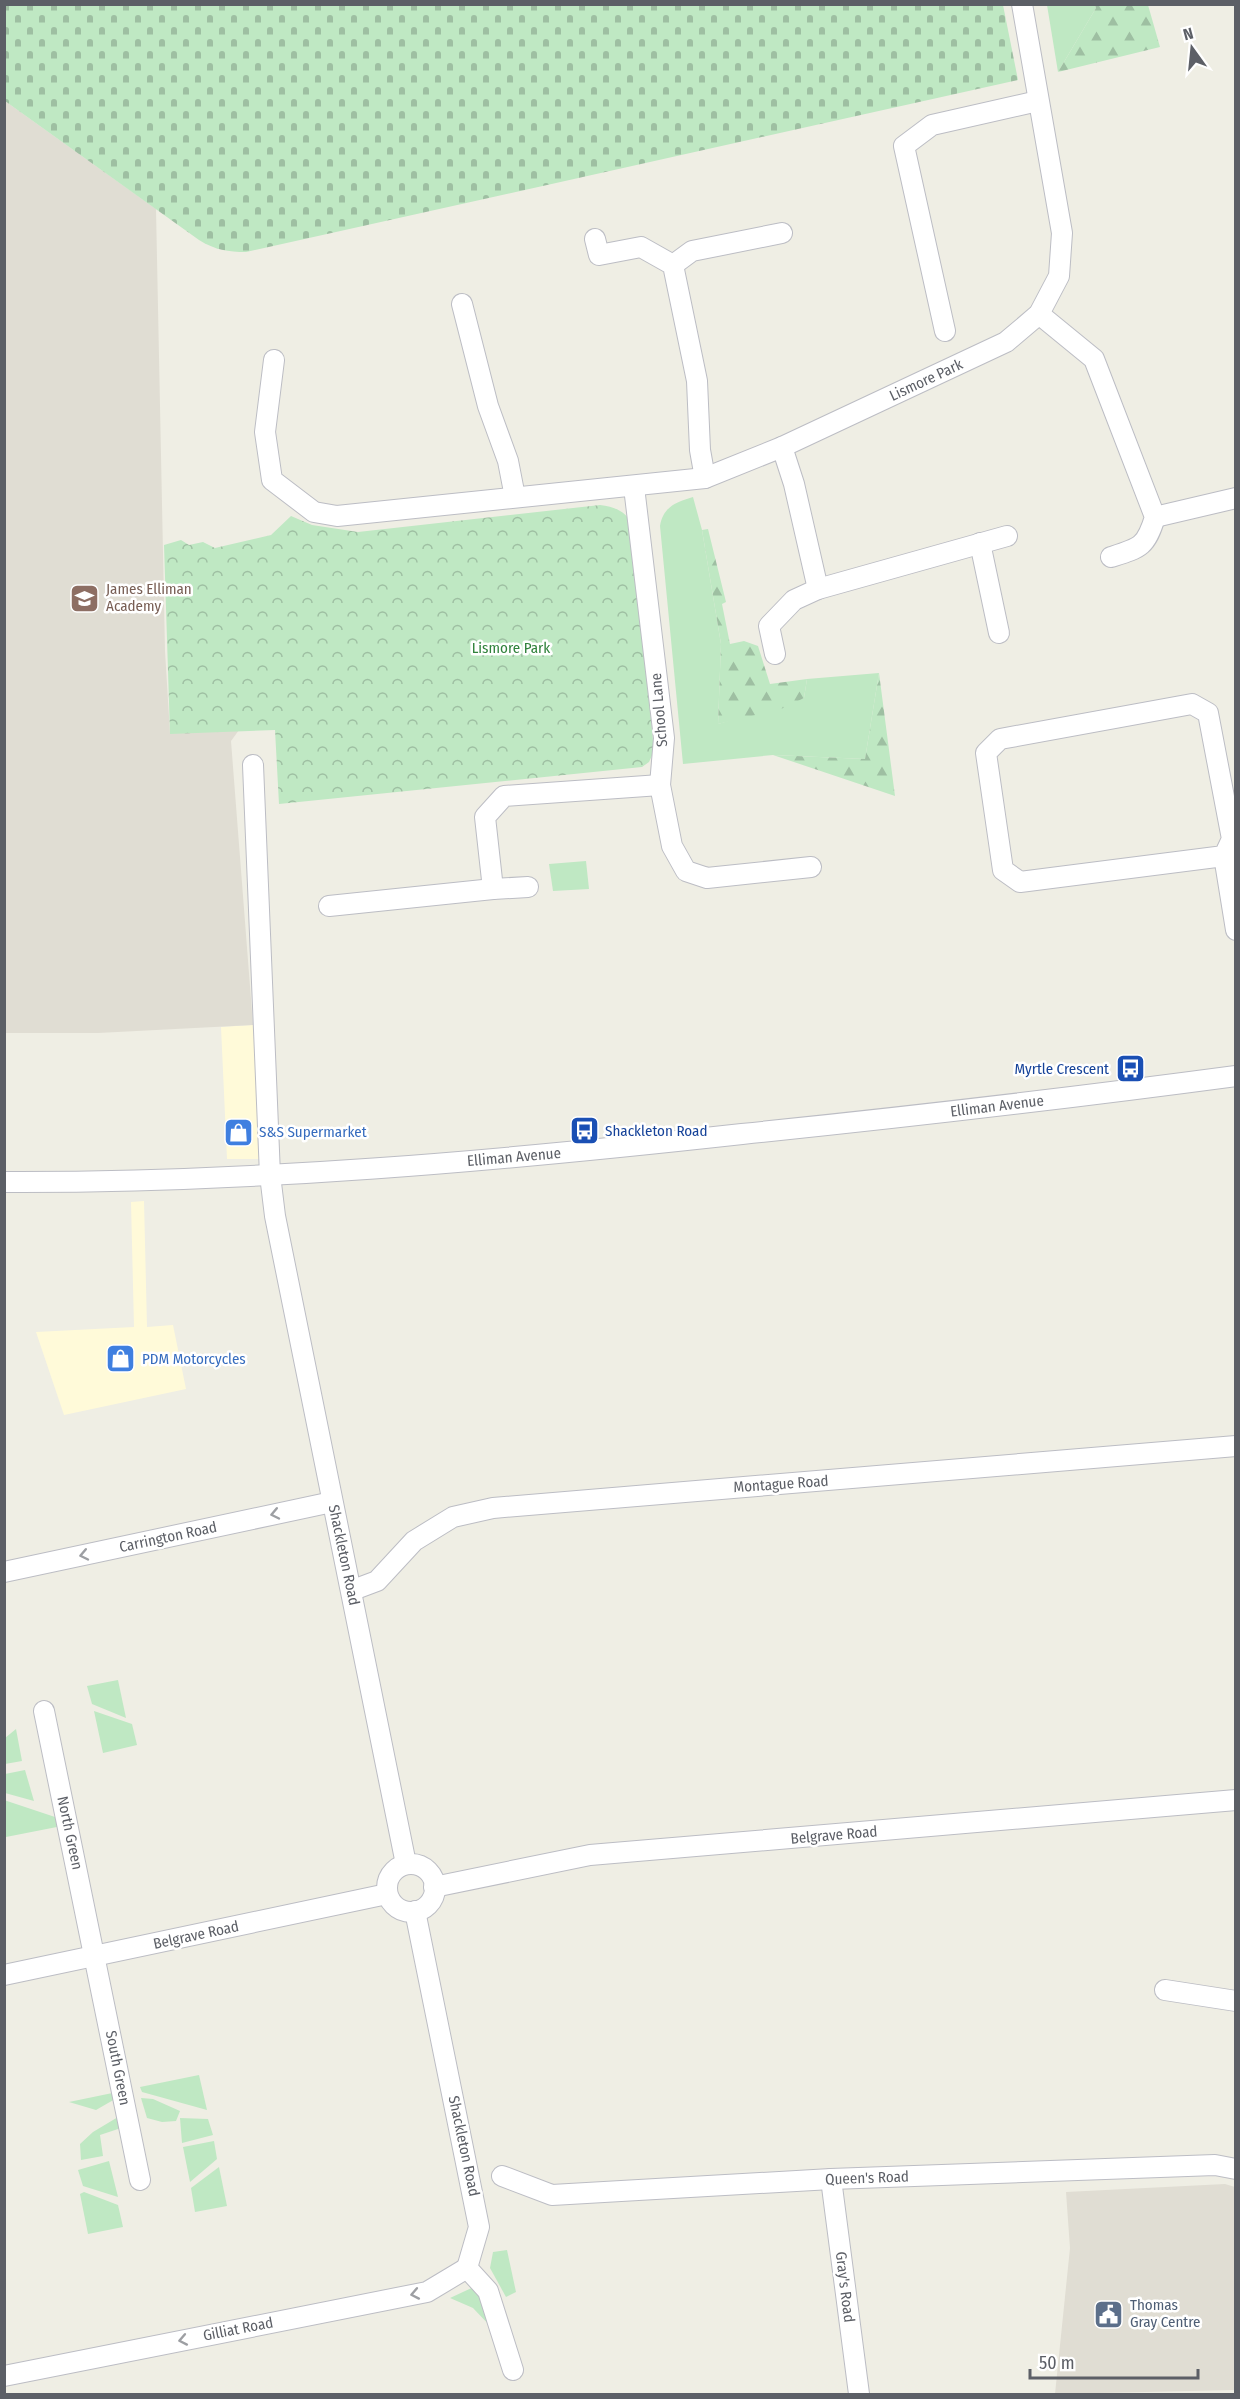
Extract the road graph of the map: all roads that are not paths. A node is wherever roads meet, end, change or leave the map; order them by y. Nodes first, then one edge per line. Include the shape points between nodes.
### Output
1 (1022, 4) edge
2 (1038, 101) junction
3 (782, 233) dead end
4 (595, 239) dead end
5 (673, 265) junction
6 (462, 304) dead end
7 (1039, 314) junction
8 (945, 332) dead end
9 (274, 360) dead end
10 (782, 447) junction
11 (705, 478) junction
12 (634, 487) junction
13 (515, 497) junction
14 (1236, 498) edge
15 (1155, 517) junction
16 (1006, 536) dead end
17 (980, 543) junction
18 (1111, 557) dead end
19 (818, 588) junction
20 (999, 633) dead end
21 (775, 654) dead end
22 (254, 765) dead end
23 (660, 785) junction
24 (1224, 856) junction
25 (812, 867) dead end
26 (528, 887) dead end
27 (493, 888) junction
28 (329, 906) dead end
29 (1236, 930) edge
30 (1236, 1077) edge
31 (270, 1175) junction
32 (4, 1182) edge
33 (1236, 1446) edge
34 (332, 1502) junction
35 (4, 1572) edge
36 (353, 1590) junction
37 (44, 1711) dead end
38 (1236, 1800) edge
39 (406, 1864) junction
40 (435, 1887) junction
41 (387, 1894) junction
42 (415, 1911) junction
43 (96, 1956) junction
44 (4, 1975) edge
45 (1165, 1990) dead end
46 (1236, 2001) edge
47 (1236, 2169) edge
48 (502, 2176) dead end
49 (831, 2179) junction
50 (140, 2181) dead end
51 (467, 2268) junction
52 (513, 2370) dead end
53 (4, 2376) edge
54 (859, 2394) edge

1 - 2 street, Lismore Park
2 - 7 street, Lismore Park via 1062,233 1059,276
2 - 8 street via 932,125 904,146
3 - 5 street via 692,251
4 - 5 street via 598,255 641,247
5 - 11 street via 697,381
6 - 13 street
7 - 10 street, Lismore Park via 1006,342
7 - 15 street via 1094,359
9 - 13 street, Lismore Park via 265,432 272,480 314,512 337,516
10 - 11 street, Lismore Park
10 - 19 street
11 - 12 street, Lismore Park
12 - 13 street, Lismore Park
12 - 23 street, School Lane via 664,738
14 - 15 street
15 - 18 street via 1149,536 1139,549
16 - 17 street
17 - 19 street
17 - 20 street
19 - 21 street via 794,600 769,626
22 - 31 street, Shackleton Road
23 - 25 street, School Lane via 672,846 686,871 707,878
23 - 27 street via 504,796 486,817
24 - 24 street via 1232,840 1208,713 1192,704 1000,739 986,753 1003,870 1020,882
24 - 29 street
26 - 27 street
27 - 28 street
30 - 31 street, Elliman Avenue via 618,1148
31 - 32 street, Elliman Avenue via 127,1182
31 - 34 street, Shackleton Road
33 - 36 street, Montague Road via 493,1508 453,1517 414,1541 377,1581
34 -> 35 street, Carrington Road
34 - 36 street, Shackleton Road
36 - 39 street, Shackleton Road
37 - 43 street, North Green
38 - 40 street, Belgrave Road via 590,1855
39 - 40 street via 422,1867
39 - 41 street via 393,1872
40 - 42 street via 432,1900
41 - 42 street via 401,1910
41 - 43 street, Belgrave Road
42 - 51 street, Shackleton Road via 479,2227
43 - 44 street, Belgrave Road
43 - 50 street, South Green
45 - 46 street
47 - 49 street, Queen's Road via 1215,2165
48 - 49 street, Queen's Road via 552,2195
49 - 54 street, Gray's Road
51 - 52 street via 488,2291
51 -> 53 street, Gilliat Road via 427,2292

